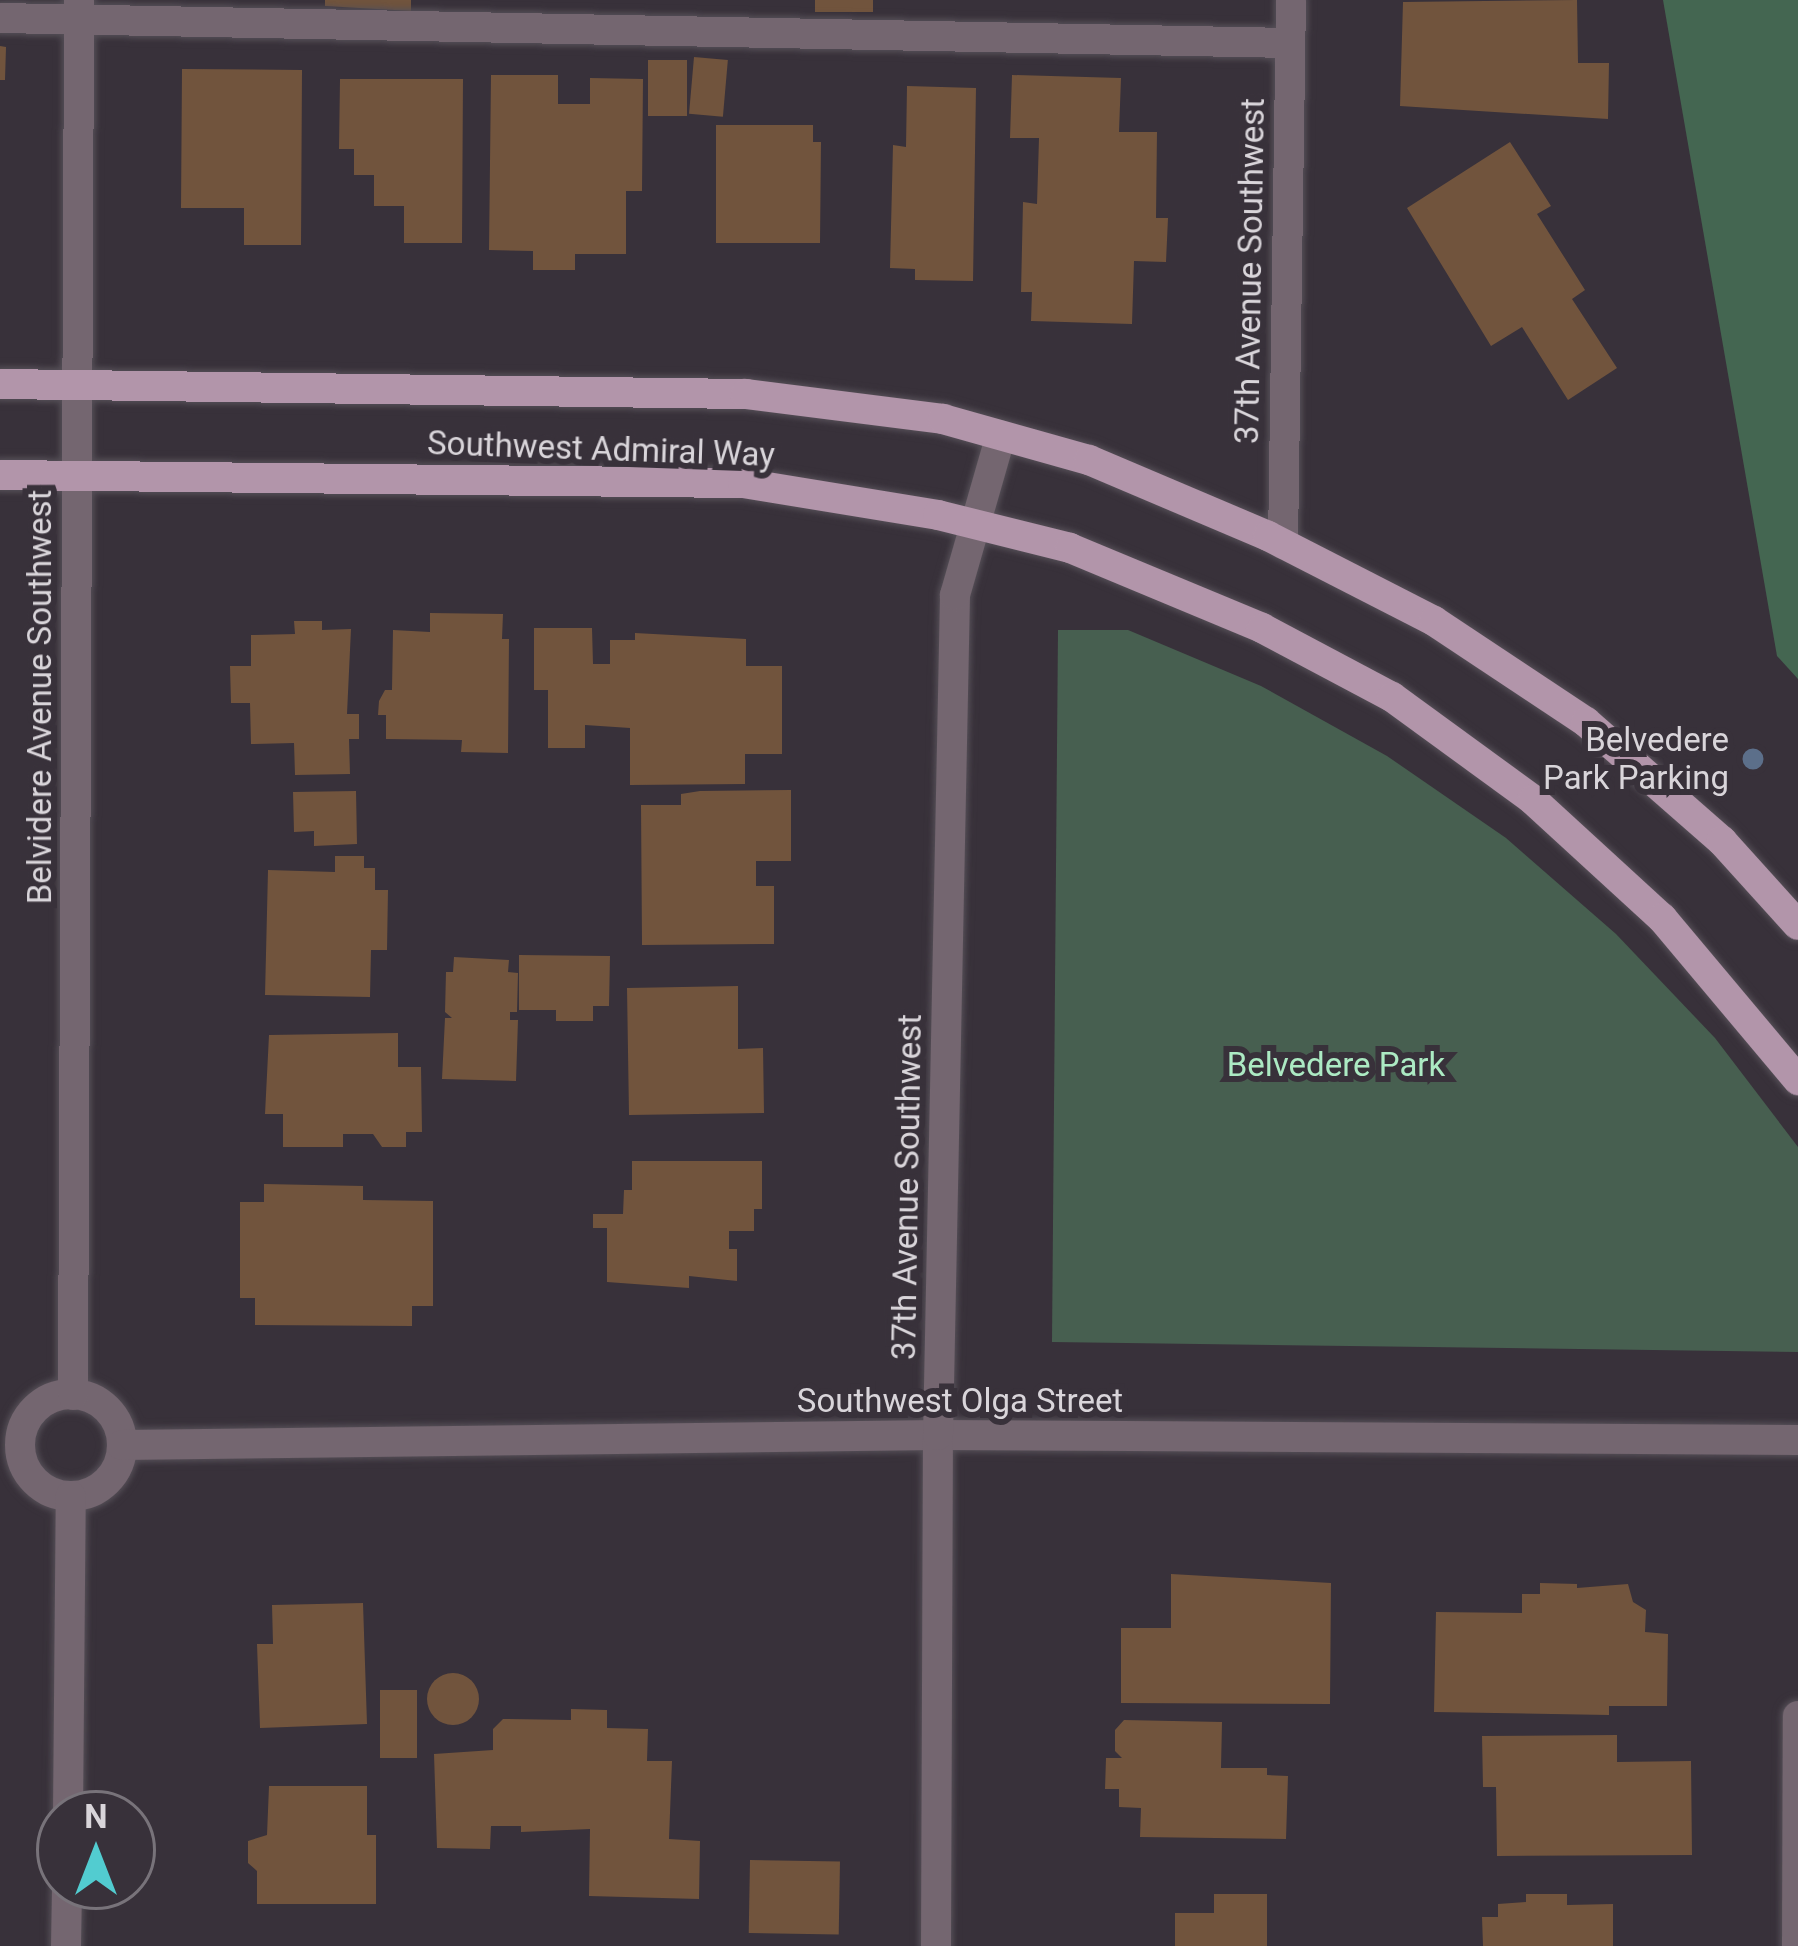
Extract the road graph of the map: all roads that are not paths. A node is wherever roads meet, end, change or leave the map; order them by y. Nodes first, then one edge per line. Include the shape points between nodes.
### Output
1 (1291, 0) edge
2 (79, 10) edge
3 (0, 18) edge
4 (1290, 43) junction
5 (0, 384) edge
6 (76, 384) junction
7 (1001, 435) junction
8 (0, 475) edge
9 (76, 476) junction
10 (975, 525) junction
11 (1283, 544) junction
12 (1798, 925) edge
13 (1798, 1080) edge
14 (73, 1395) junction
15 (938, 1435) junction
16 (1798, 1440) edge
17 (10, 1442) edge
18 (122, 1445) junction
19 (71, 1496) junction
20 (1798, 1716) edge
21 (68, 1790) edge
22 (67, 1910) edge
23 (66, 1946) edge
24 (936, 1946) edge
25 (1797, 1946) edge

1 - 4 street, 37th Avenue Southwest
2 - 3 street
2 - 4 street
2 - 6 street, Belvidere Avenue Southwest
4 - 11 street, 37th Avenue Southwest
5 - 6 main road, Southwest Admiral Way
6 - 7 main road, Southwest Admiral Way via 746,394 943,419
6 - 9 street, Belvidere Avenue Southwest
7 - 10 street, 37th Avenue Southwest
7 - 11 main road, Southwest Admiral Way via 1089,460
8 - 9 main road, Southwest Admiral Way
9 - 10 main road, Southwest Admiral Way via 743,483
9 - 14 street, Belvidere Avenue Southwest
10 - 13 main road, Southwest Admiral Way via 1092,557 1262,628 1392,697 1533,800 1662,918
10 - 15 street, 37th Avenue Southwest via 955,595
11 - 12 main road, Southwest Admiral Way via 1434,621 1586,722 1722,841
14 - 17 street via 36,1408
14 - 18 street via 109,1412
15 - 16 street, Southwest Olga Street
15 - 18 street, Southwest Olga Street
15 - 24 street, 37th Avenue Southwest
17 - 19 street via 34,1480
18 - 19 street via 105,1484
19 - 21 street
20 - 25 street
22 - 23 street

